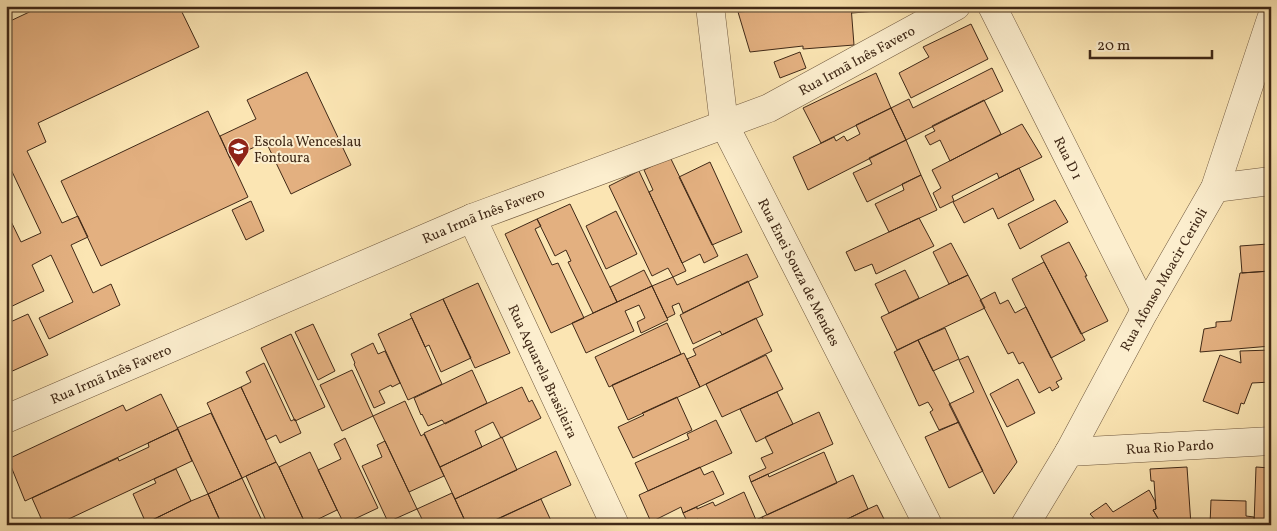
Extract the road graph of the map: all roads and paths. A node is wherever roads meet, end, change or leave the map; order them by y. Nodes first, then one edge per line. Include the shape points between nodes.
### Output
1 (710, 6) edge
2 (956, 6) edge
3 (992, 6) edge
4 (1271, 19) edge
5 (724, 124) junction
6 (1271, 181) edge
7 (1215, 188) junction
8 (472, 218) junction
9 (1144, 310) junction
10 (6, 419) edge
11 (1271, 441) edge
12 (1069, 452) junction
13 (615, 525) edge
14 (928, 525) edge
15 (1025, 525) edge

1 - 5 street, Rua Enei Souza de Mendes
2 - 5 street, Rua Irmã Inês Favero via 769,108
3 - 9 street, Rua D 1
4 - 7 street, Rua Afonso Moacir Cerioli
5 - 8 street, Rua Irmã Inês Favero
5 - 14 street, Rua Enei Souza de Mendes
6 - 7 street
7 - 9 street, Rua Afonso Moacir Cerioli
8 - 10 street, Rua Irmã Inês Favero
8 - 13 street, Rua Aquarela Brasileira
9 - 12 street, Rua Afonso Moacir Cerioli
11 - 12 street, Rua Rio Pardo
12 - 15 street, Rua Afonso Moacir Cerioli

